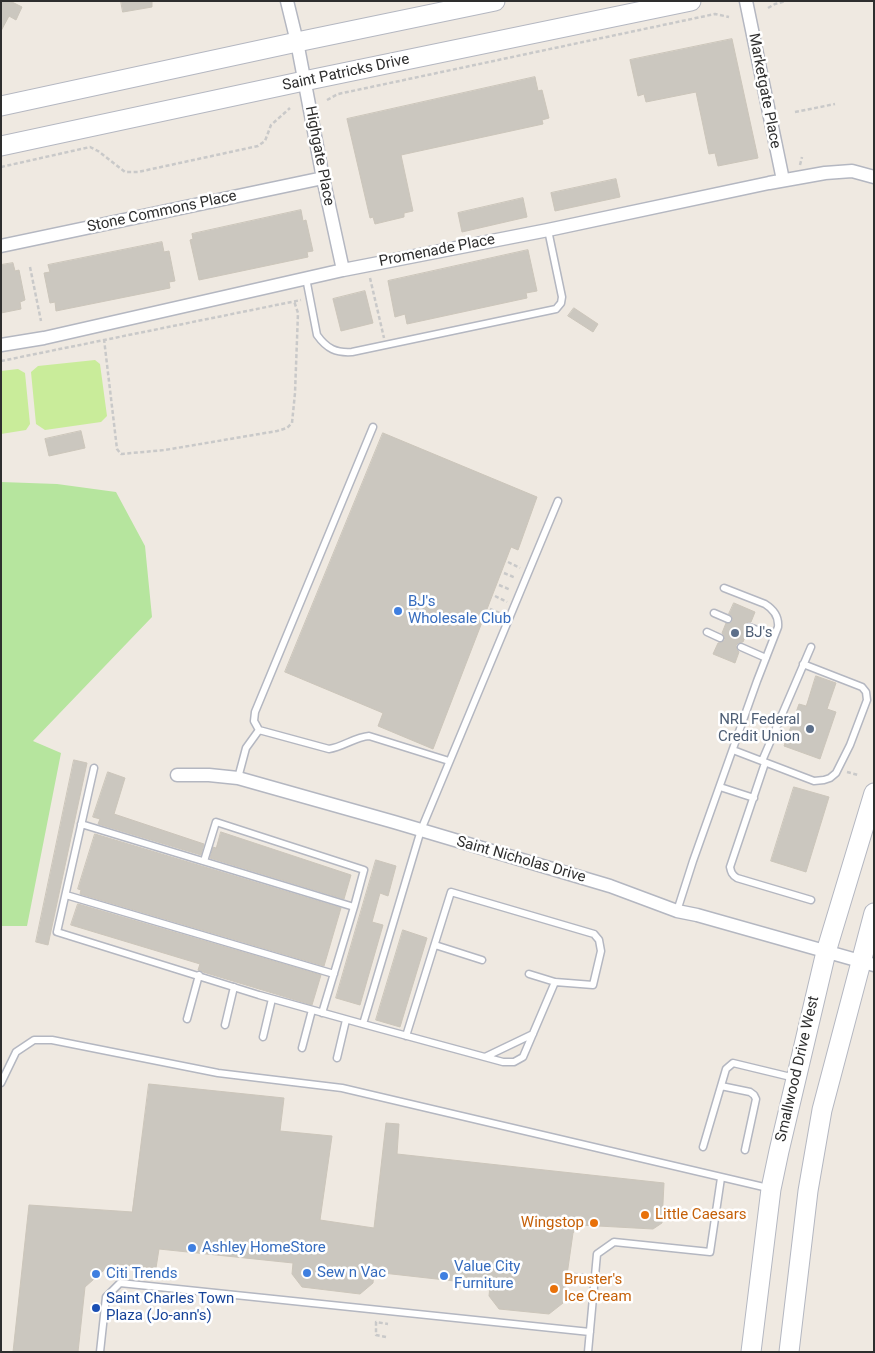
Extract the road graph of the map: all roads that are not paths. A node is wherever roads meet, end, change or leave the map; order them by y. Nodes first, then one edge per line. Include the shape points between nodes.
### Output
1 (287, 1) edge
2 (495, 1) edge
3 (690, 1) edge
4 (746, 1) edge
5 (297, 42) junction
6 (304, 82) junction
7 (1, 106) edge
8 (1, 146) edge
9 (874, 176) edge
10 (323, 178) junction
11 (782, 180) junction
12 (548, 230) junction
13 (1, 246) edge
14 (343, 270) junction
15 (306, 278) junction
16 (1, 345) edge
17 (373, 427) dead end
18 (558, 501) dead end
19 (724, 588) dead end
20 (714, 613) dead end
21 (728, 619) dead end
22 (750, 627) dead end
23 (707, 632) dead end
24 (774, 636) junction
25 (720, 638) dead end
26 (741, 647) dead end
27 (811, 647) dead end
28 (766, 658) junction
29 (803, 664) junction
30 (259, 730) junction
31 (733, 750) junction
32 (449, 761) junction
33 (764, 762) junction
34 (94, 768) dead end
35 (177, 775) dead end
36 (238, 778) junction
37 (720, 786) junction
38 (874, 792) edge
39 (754, 798) junction
40 (82, 824) junction
41 (421, 830) junction
42 (204, 861) junction
43 (66, 895) junction
44 (811, 900) dead end
45 (354, 907) junction
46 (677, 911) junction
47 (874, 914) edge
48 (435, 945) junction
49 (826, 952) junction
50 (482, 960) dead end
51 (867, 963) edge
52 (334, 974) junction
53 (528, 974) dead end
54 (199, 976) junction
55 (555, 982) junction
56 (234, 987) junction
57 (272, 999) junction
58 (312, 1010) junction
59 (322, 1013) junction
60 (187, 1019) dead end
61 (346, 1020) junction
62 (363, 1024) junction
63 (225, 1025) dead end
64 (533, 1034) junction
65 (406, 1036) junction
66 (263, 1037) dead end
67 (302, 1048) dead end
68 (484, 1057) junction
69 (337, 1058) dead end
70 (796, 1078) junction
71 (1, 1083) edge
72 (721, 1086) junction
73 (703, 1147) dead end
74 (745, 1150) dead end
75 (721, 1178) junction
76 (771, 1188) junction
77 (590, 1332) junction
78 (100, 1352) edge
79 (588, 1352) edge
80 (751, 1352) edge
81 (789, 1352) edge

1 - 5 street, Highgate Place
2 - 5 main road
3 - 6 main road, Saint Patricks Drive
4 - 11 street, Marketgate Place
5 - 6 street, Highgate Place
5 - 7 main road
6 - 8 main road, Saint Patricks Drive
6 - 10 street, Highgate Place
9 - 11 street, Promenade Place via 852,171
10 - 13 street, Stone Commons Place
10 - 14 street, Highgate Place
11 - 12 street, Promenade Place
12 - 14 street, Promenade Place
12 - 15 lane via 562,297 556,309 352,352 331,348 317,335
14 - 15 street, Promenade Place
15 - 16 street, Promenade Place
17 - 30 lane via 255,712 254,721
18 - 32 lane
19 - 24 lane via 771,608 778,622
20 - 21 lane
22 - 24 lane
23 - 25 lane
24 - 28 lane
26 - 28 lane
27 - 29 lane
28 - 31 lane
29 - 33 lane
29 - 33 lane via 862,687 866,692 867,700 850,745 836,772 824,780 814,781
30 - 32 lane via 329,749 369,736
30 - 36 lane via 246,748
31 - 33 lane
31 - 37 lane
32 - 41 lane
33 - 39 lane
34 - 40 lane
35 - 36 street, Saint Nicholas Drive
36 - 41 street, Saint Nicholas Drive
37 - 39 lane
37 - 46 lane
38 - 49 main road, Smallwood Drive West
39 - 44 lane via 730,867 733,876
40 - 42 lane
40 - 43 lane
41 - 46 street, Saint Nicholas Drive via 610,886
41 - 62 lane
42 - 45 lane
42 - 45 lane via 216,822 364,870
43 - 52 lane
43 - 54 lane via 57,932
45 - 52 lane
46 - 49 street, Saint Nicholas Drive
47 - 51 main road
48 - 50 lane
48 - 55 lane via 451,892 594,934 601,951 593,985
48 - 65 lane
49 - 51 street, Saint Nicholas Drive
49 - 70 main road, Smallwood Drive West
51 - 81 main road via 822,1110 808,1191
52 - 59 lane
53 - 55 lane
54 - 56 lane
54 - 60 lane
55 - 64 lane
56 - 57 lane
56 - 63 lane
57 - 58 lane
57 - 66 lane
58 - 59 lane
58 - 67 lane
59 - 61 lane
61 - 62 lane
61 - 69 lane
62 - 65 lane
64 - 68 lane
64 - 68 lane via 523,1057 514,1062
65 - 68 lane
70 - 72 lane via 734,1063 726,1069
70 - 76 main road, Smallwood Drive West
71 - 75 lane via 16,1052 34,1040 52,1040 218,1073 342,1088
72 - 73 lane
72 - 74 lane via 750,1092 756,1099
75 - 76 lane
75 - 77 lane via 710,1252 614,1242 597,1254
76 - 80 main road, Smallwood Drive West
77 - 78 lane via 120,1283 106,1297
77 - 79 lane

